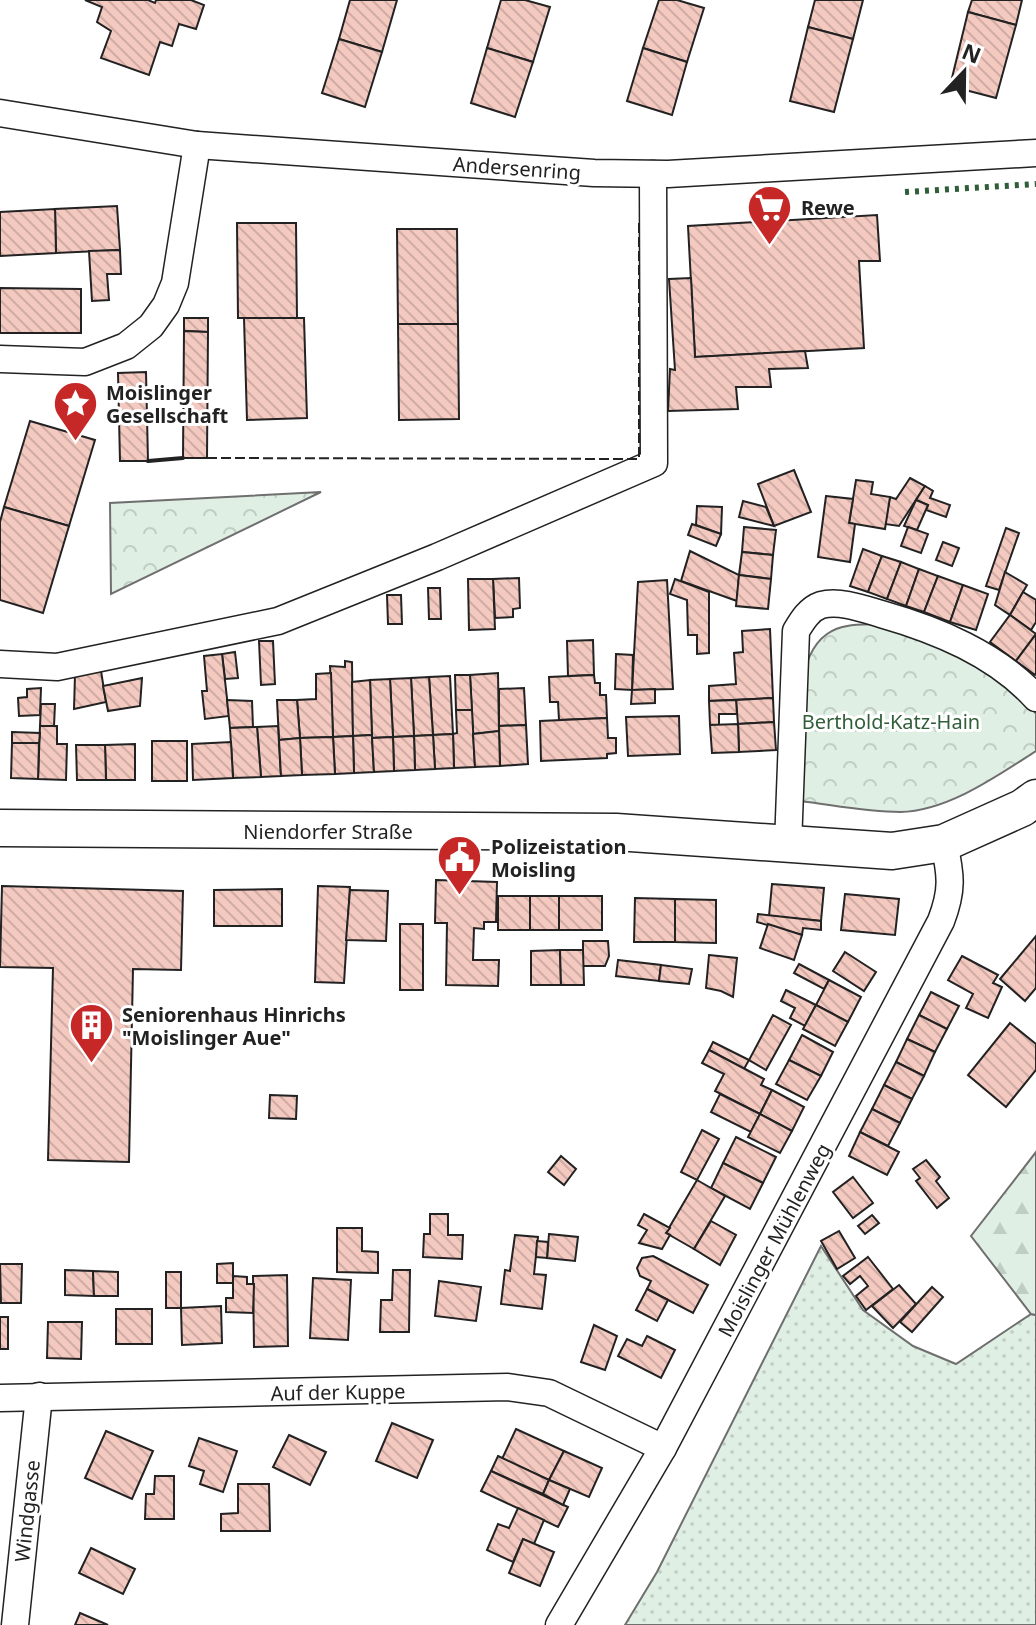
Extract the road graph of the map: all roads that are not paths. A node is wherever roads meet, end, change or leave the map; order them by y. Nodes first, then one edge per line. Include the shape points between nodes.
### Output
1 (0, 113) edge
2 (197, 145) junction
3 (1036, 153) edge
4 (653, 174) junction
5 (0, 359) edge
6 (0, 664) edge
7 (1036, 698) edge
8 (1036, 798) edge
9 (0, 828) edge
10 (944, 843) junction
11 (788, 845) junction
12 (39, 1396) junction
13 (0, 1398) edge
14 (663, 1448) junction
15 (15, 1625) edge
16 (559, 1625) edge

1 - 2 street, Andersenring
2 - 4 street, Andersenring
2 - 5 street via 175,283 151,326 126,346 85,362
3 - 4 street, Andersenring
4 - 6 street via 654,463 278,621 57,667
7 - 11 street via 972,649 924,626 854,606 821,605 796,631
8 - 10 main road, Niendorfer Straße
9 - 11 main road, Niendorfer Straße via 616,832
10 - 11 main road, Niendorfer Straße via 892,851
10 - 14 street, Moislinger Mühlenweg via 951,875 941,921
12 - 13 street, Auf der Kuppe
12 - 14 street, Auf der Kuppe via 508,1387 549,1393
12 - 15 street, Windgasse
14 - 16 street, Moislinger Mühlenweg

